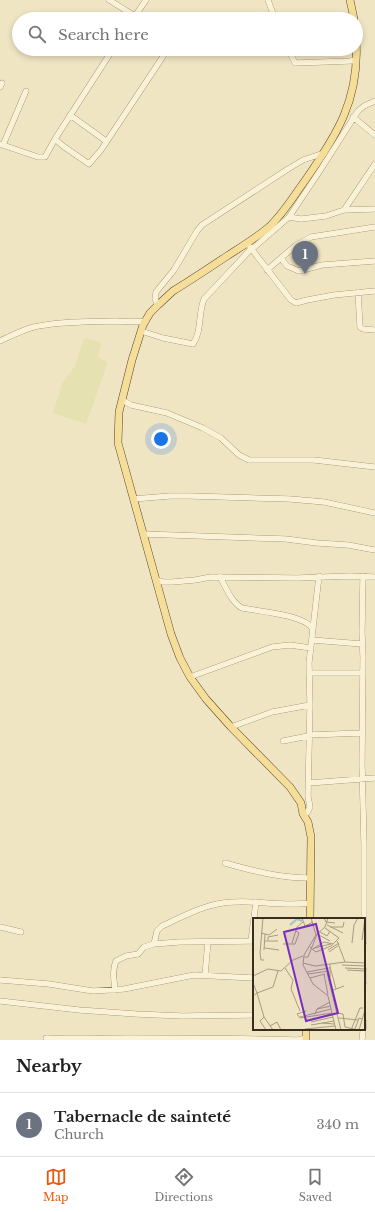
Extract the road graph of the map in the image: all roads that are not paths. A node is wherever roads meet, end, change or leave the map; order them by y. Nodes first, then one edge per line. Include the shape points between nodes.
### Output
1 (109, 0) edge
2 (146, 0) edge
3 (268, 0) edge
4 (350, 0) edge
5 (127, 12) edge
6 (138, 12) edge
7 (272, 12) edge
8 (353, 12) edge
9 (108, 56) edge
10 (163, 56) edge
11 (292, 56) edge
12 (356, 56) edge
13 (356, 60) junction
14 (26, 91) dead end
15 (375, 101) edge
16 (70, 115) junction
17 (354, 117) junction
18 (375, 135) edge
19 (55, 139) junction
20 (106, 141) junction
21 (2, 145) edge
22 (324, 152) junction
23 (375, 164) edge
24 (319, 167) junction
25 (375, 209) edge
26 (344, 210) junction
27 (289, 217) junction
28 (375, 227) edge
29 (250, 247) junction
30 (281, 258) junction
31 (375, 260) edge
32 (267, 270) junction
33 (375, 291) edge
34 (358, 292) junction
35 (158, 304) junction
36 (146, 322) junction
37 (375, 330) edge
38 (141, 332) junction
39 (0, 341) edge
40 (122, 400) junction
41 (375, 467) edge
42 (133, 499) junction
43 (375, 513) edge
44 (143, 534) junction
45 (375, 550) edge
46 (319, 576) junction
47 (363, 576) junction
48 (220, 577) junction
49 (375, 578) edge
50 (156, 580) junction
51 (312, 628) junction
52 (312, 640) junction
53 (362, 644) junction
54 (311, 648) junction
55 (309, 673) junction
56 (363, 673) junction
57 (190, 677) junction
58 (310, 705) junction
59 (231, 727) junction
60 (362, 733) junction
61 (309, 735) junction
62 (283, 741) dead end
63 (375, 778) edge
64 (364, 780) junction
65 (309, 783) junction
66 (302, 814) junction
67 (225, 863) dead end
68 (310, 878) junction
69 (256, 902) junction
70 (310, 903) junction
71 (255, 918) edge
72 (310, 918) edge
73 (364, 918) edge
74 (0, 928) edge
75 (21, 932) dead end
76 (253, 941) edge
77 (208, 942) junction
78 (154, 944) junction
79 (204, 975) junction
80 (253, 978) edge
81 (0, 980) edge
82 (115, 990) junction
83 (0, 1000) edge
84 (253, 1016) edge
85 (363, 1030) edge
86 (46, 1038) dead end
87 (171, 1039) edge
88 (306, 1039) edge
89 (362, 1040) edge

1 - 5 street
2 - 6 street
3 - 7 street
4 - 8 main road
9 - 16 street
10 - 20 street
11 - 13 street via 295,63
12 - 13 main road
13 - 22 main road via 354,84 346,112
14 - 21 street
15 - 17 street via 364,106
16 - 19 street
16 - 20 street
17 - 18 street
17 - 24 street
19 - 20 street via 88,164 97,156
19 - 21 street via 42,158
22 - 24 main road
22 - 35 street via 282,172 202,225 174,270 156,292 155,299
23 - 26 street
24 - 27 street
24 - 29 main road via 279,217
25 - 26 street
26 - 27 street via 326,216 301,219
27 - 29 street
28 - 30 street via 311,237
29 - 32 street
29 - 35 main road via 173,291
29 - 38 street via 204,299 194,344
30 - 31 street via 287,266 299,271 328,264
30 - 32 street
32 - 34 street via 296,303
33 - 34 street
34 - 37 street via 360,327
35 - 36 main road
36 - 38 main road
36 - 39 street via 118,321 36,327
38 - 40 main road
40 - 41 street via 131,405 168,413 203,428 221,438 239,455 249,460 314,460
40 - 42 main road via 118,444
42 - 43 street via 170,496 290,499 324,502
42 - 44 main road
44 - 45 street via 258,538 348,545
44 - 50 main road
46 - 47 street
46 - 48 street
46 - 51 street
47 - 49 street
47 - 53 street
48 - 50 street via 172,582
48 - 51 street via 242,608 288,616 307,623
50 - 57 main road via 173,641
51 - 52 street
52 - 53 street
52 - 54 street
53 - 56 street
54 - 55 street
54 - 57 street via 290,645 272,647
55 - 56 street
55 - 58 street
56 - 60 street
57 - 59 main road
58 - 59 street via 272,712
58 - 61 street
59 - 66 main road via 290,787 301,803
60 - 61 street
60 - 64 street
61 - 62 street
61 - 65 street
63 - 64 street
64 - 65 street
64 - 73 street
65 - 66 street via 310,807
66 - 68 main road via 308,822 310,837
67 - 68 street via 265,874
68 - 70 main road
69 - 70 street via 294,905
69 - 71 street
69 - 78 street via 217,904 190,912 159,928
70 - 72 main road
74 - 75 street
76 - 77 street
77 - 78 street
77 - 79 street
78 - 82 street via 138,954 116,961 113,974
79 - 80 street
79 - 82 street
81 - 82 street via 93,991
83 - 84 street via 136,1014
85 - 89 street
86 - 87 street
87 - 88 street

